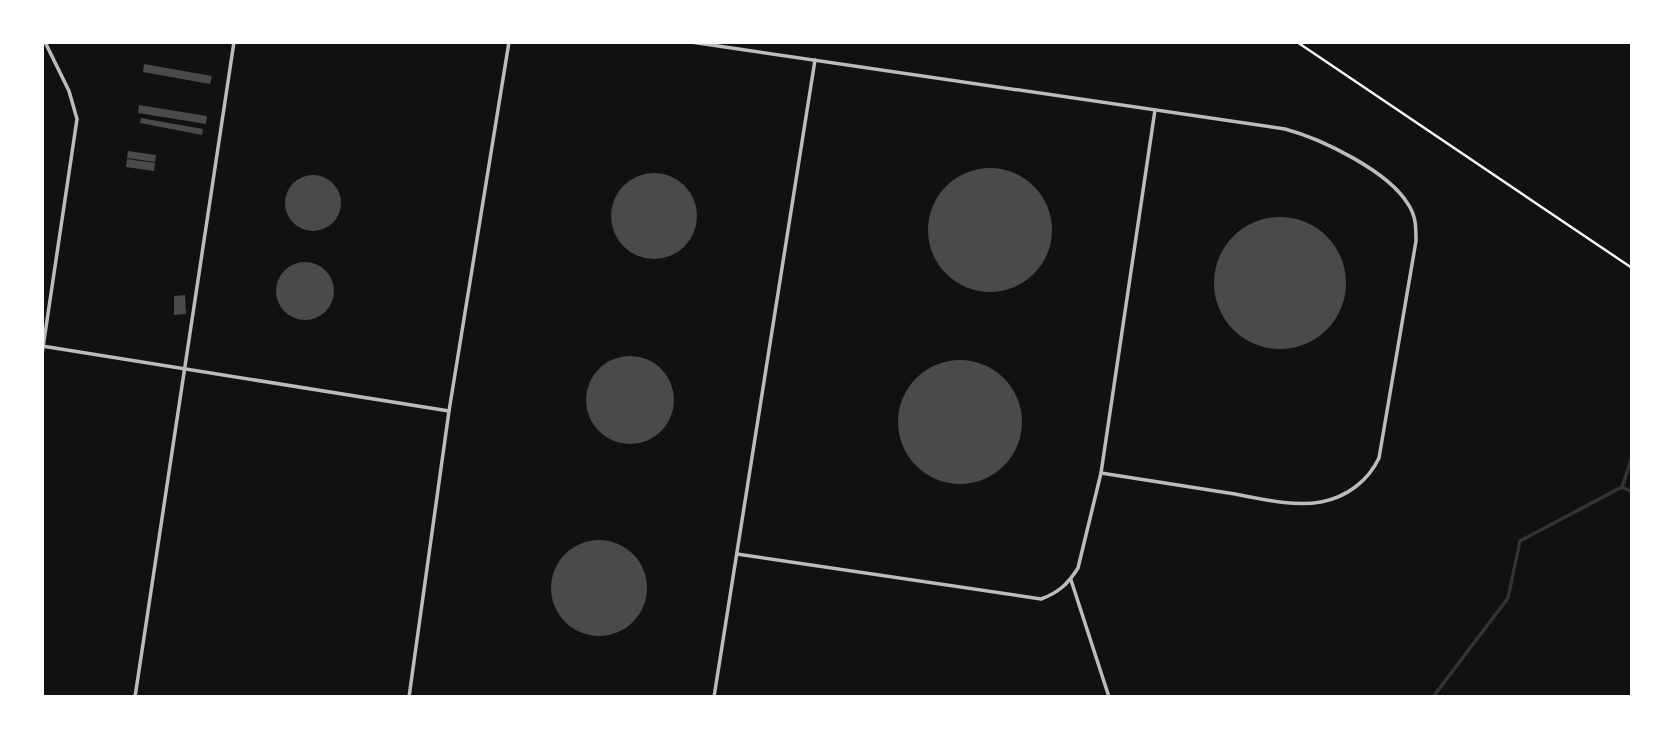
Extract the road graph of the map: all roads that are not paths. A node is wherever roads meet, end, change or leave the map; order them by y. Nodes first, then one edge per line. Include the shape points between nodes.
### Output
1 (45, 42) edge
2 (234, 42) edge
3 (509, 42) edge
4 (691, 42) edge
5 (815, 60) junction
6 (1155, 110) junction
7 (43, 346) edge
8 (42, 354) edge
9 (186, 369) junction
10 (449, 411) junction
11 (1101, 473) junction
12 (737, 554) junction
13 (1070, 580) junction
14 (135, 697) edge
15 (410, 697) edge
16 (714, 697) edge
17 (1109, 697) edge

1 - 7 lane via 77,119
2 - 9 lane
3 - 10 lane
4 - 5 lane
5 - 6 lane
5 - 12 lane
6 - 11 lane
6 - 11 lane via 1285,129 1328,144 1387,181 1408,202 1416,220 1416,240 1379,458 1363,482 1321,502 1289,503
7 - 8 lane
7 - 9 lane
9 - 10 lane
9 - 14 lane
10 - 15 lane
11 - 13 lane via 1078,568
12 - 13 lane via 1041,599 1057,593
12 - 16 lane
13 - 17 lane

